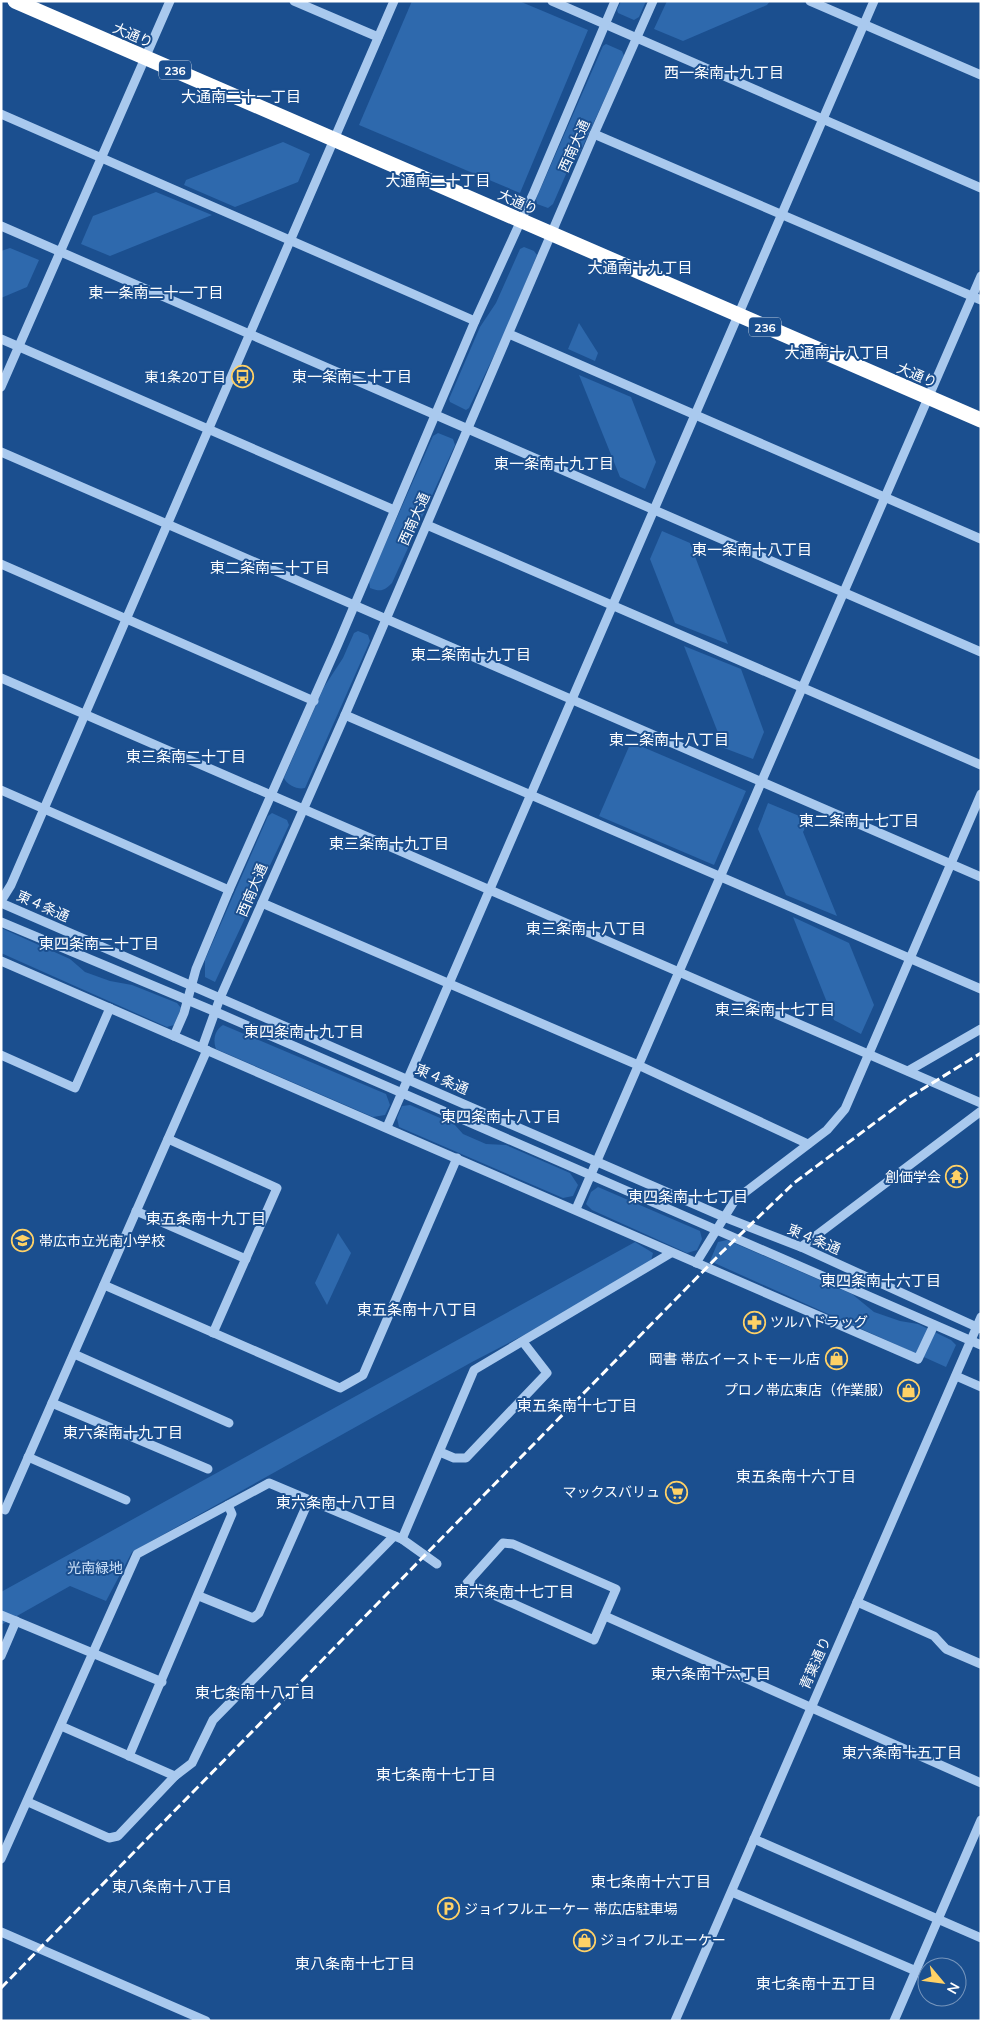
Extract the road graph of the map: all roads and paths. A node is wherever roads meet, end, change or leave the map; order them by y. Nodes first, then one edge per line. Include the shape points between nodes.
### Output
1 (15, 1) edge
2 (170, 1) edge
3 (294, 1) edge
4 (394, 1) edge
5 (552, 1) edge
6 (615, 1) edge
7 (654, 1) edge
8 (810, 1) edge
9 (874, 1) edge
10 (605, 24) junction
11 (864, 24) junction
12 (378, 37) junction
13 (637, 38) junction
14 (145, 58) junction
15 (981, 74) edge
16 (1, 114) edge
17 (824, 119) junction
18 (594, 134) junction
19 (334, 140) junction
20 (100, 157) junction
21 (981, 188) edge
22 (782, 214) junction
23 (521, 221) junction
24 (1, 226) edge
25 (551, 233) junction
26 (291, 240) junction
27 (60, 251) junction
28 (981, 276) edge
29 (972, 296) junction
30 (981, 300) edge
31 (738, 315) junction
32 (475, 321) junction
33 (250, 334) junction
34 (509, 334) junction
35 (1, 339) edge
36 (20, 346) junction
37 (1, 387) edge
38 (928, 397) junction
39 (435, 414) junction
40 (694, 416) junction
41 (981, 420) edge
42 (468, 428) junction
43 (209, 430) junction
44 (1, 452) edge
45 (885, 498) junction
46 (654, 508) junction
47 (394, 510) junction
48 (168, 525) junction
49 (427, 525) junction
50 (981, 539) edge
51 (1, 564) edge
52 (844, 591) junction
53 (354, 605) junction
54 (612, 605) junction
55 (126, 619) junction
56 (385, 619) junction
57 (981, 652) edge
58 (1, 678) edge
59 (802, 688) junction
60 (571, 699) junction
61 (314, 701) junction
62 (85, 714) junction
63 (345, 715) junction
64 (981, 765) edge
65 (762, 782) junction
66 (1, 790) edge
67 (530, 794) junction
68 (981, 794) edge
69 (272, 795) junction
70 (44, 809) junction
71 (302, 809) junction
72 (950, 864) junction
73 (720, 877) junction
74 (981, 877) edge
75 (489, 889) junction
76 (229, 890) junction
77 (1, 902) edge
78 (262, 903) junction
79 (1, 922) edge
80 (910, 959) junction
81 (1, 961) edge
82 (680, 971) junction
83 (449, 984) junction
84 (191, 985) junction
85 (981, 990) edge
86 (220, 998) junction
87 (188, 1001) junction
88 (110, 1008) junction
89 (216, 1012) junction
90 (981, 1028) edge
91 (174, 1036) junction
92 (205, 1049) junction
93 (870, 1055) junction
94 (1, 1056) edge
95 (638, 1065) junction
96 (908, 1071) junction
97 (408, 1079) junction
98 (402, 1094) junction
99 (981, 1103) edge
100 (981, 1111) edge
101 (387, 1127) junction
102 (168, 1139) junction
103 (808, 1144) junction
104 (457, 1158) junction
105 (597, 1162) junction
106 (591, 1176) junction
107 (576, 1209) junction
108 (136, 1211) junction
109 (724, 1217) junction
110 (717, 1231) junction
111 (801, 1247) junction
112 (671, 1253) junction
113 (246, 1259) junction
114 (696, 1263) junction
115 (104, 1286) junction
116 (981, 1317) edge
117 (934, 1325) junction
118 (979, 1328) edge
119 (213, 1333) junction
120 (971, 1341) junction
121 (523, 1342) junction
122 (981, 1345) edge
123 (74, 1354) junction
124 (956, 1376) junction
125 (981, 1386) edge
126 (52, 1403) junction
127 (229, 1423) dead end
128 (440, 1452) junction
129 (28, 1457) junction
130 (208, 1469) dead end
131 (126, 1500) dead end
132 (309, 1500) junction
133 (228, 1505) junction
134 (5, 1510) dead end
135 (398, 1537) junction
136 (437, 1564) dead end
137 (199, 1596) junction
138 (857, 1602) junction
139 (1, 1615) edge
140 (606, 1616) junction
141 (16, 1621) junction
142 (4, 1643) edge
143 (92, 1654) junction
144 (1, 1656) edge
145 (981, 1664) edge
146 (162, 1682) junction
147 (810, 1707) junction
148 (60, 1726) junction
149 (129, 1756) junction
150 (175, 1776) junction
151 (981, 1782) edge
152 (28, 1802) junction
153 (981, 1820) edge
154 (754, 1839) junction
155 (2, 1855) edge
156 (732, 1892) junction
157 (938, 1919) junction
158 (1, 1932) edge
159 (981, 1938) edge
160 (916, 1971) junction
161 (206, 2021) edge
162 (675, 2021) edge
163 (894, 2021) edge

1 - 14 highway, 大通り / 236
2 - 14 street
3 - 12 street
4 - 12 street
5 - 10 street
6 - 10 street, 西南大通
7 - 13 street, 西南大通
8 - 11 street
9 - 11 street
10 - 13 street
10 - 23 street, 西南大通
11 - 15 street
11 - 17 street
12 - 19 street
13 - 17 street
13 - 18 street, 西南大通
14 - 19 highway, 大通り / 236
14 - 20 street
16 - 20 street
17 - 21 street
17 - 22 street
18 - 22 street
18 - 25 street, 西南大通
19 - 23 highway, 大通り / 236
19 - 26 street
20 - 26 street
20 - 27 street
22 - 29 street
22 - 31 street
23 - 25 highway, 大通り / 236
23 - 32 street, 西南大通
24 - 27 street
25 - 31 highway, 大通り / 236
25 - 34 street, 西南大通
26 - 32 street
26 - 33 street
27 - 33 street
27 - 36 street
28 - 29 street
29 - 30 street
29 - 38 street
31 - 38 highway, 大通り / 236
31 - 40 street
32 - 39 street, 西南大通
33 - 39 street
33 - 43 street
34 - 40 street
34 - 42 street, 西南大通
35 - 36 street
36 - 37 street
36 - 43 street
38 - 41 highway, 大通り / 236
38 - 45 street
39 - 42 street
39 - 47 street, 西南大通
40 - 45 street
40 - 46 street
42 - 46 street
42 - 49 street, 西南大通
43 - 47 street
43 - 48 street
44 - 48 street
45 - 50 street
45 - 52 street
46 - 52 street
46 - 54 street
47 - 53 street, 西南大通
48 - 53 street
48 - 55 street
49 - 54 street
49 - 56 street, 西南大通
51 - 55 street
52 - 57 street
52 - 59 street
53 - 56 street
53 - 61 street, 西南大通
54 - 59 street
54 - 60 street
55 - 61 street
55 - 62 street
56 - 60 street
56 - 63 street, 西南大通
58 - 62 street
59 - 64 street
59 - 65 street
60 - 65 street
60 - 67 street
61 - 69 street, 西南大通
62 - 69 street
62 - 70 street
63 - 67 street
63 - 71 street, 西南大通
65 - 72 street
65 - 73 street
66 - 70 street
67 - 73 street
67 - 75 street
68 - 72 street
69 - 71 street
69 - 76 street, 西南大通
70 - 76 street
70 - 77 street
71 - 75 street
71 - 78 street, 西南大通
72 - 74 street
72 - 80 street
73 - 80 street
73 - 82 street
75 - 82 street
75 - 83 street
76 - 84 street, 西南大通
77 - 84 street, 東４条通
78 - 83 street
78 - 86 street, 西南大通
79 - 87 street
80 - 85 street
80 - 93 street
81 - 88 street
82 - 93 street
82 - 95 street
83 - 95 street
83 - 97 street
84 - 86 street, 東４条通
84 - 87 street, 西南大通
86 - 89 street, 西南大通
86 - 97 street, 東４条通
87 - 89 street
87 - 91 street, 西南大通
88 - 91 street
88 - 94 street via 75,1088
89 - 92 street, 西南大通
89 - 98 street
90 - 96 street
91 - 92 street
92 - 101 street
92 - 102 street, 西南大通
93 - 96 street
93 - 103 street via 845,1108 827,1130
95 - 103 street
95 - 105 street
96 - 99 street
97 - 98 street
97 - 105 street, 東４条通
98 - 101 street
98 - 106 street
100 - 111 street
101 - 104 street
102 - 108 street, 西南大通
102 - 113 street via 277,1188
103 - 109 street via 735,1200
104 - 107 street
104 - 119 street via 363,1375 340,1388
105 - 106 street
105 - 109 street, 東４条通
106 - 107 street
106 - 110 street
107 - 112 street
108 - 113 street
108 - 115 street, 西南大通
109 - 110 street
109 - 111 street, 東４条通
110 - 114 street
110 - 117 street
111 - 118 street, 東４条通
112 - 114 street
112 - 121 street
113 - 119 street
114 - 117 street via 918,1359
115 - 119 street
115 - 123 street, 西南大通
116 - 118 street, 青葉通り
117 - 120 street
118 - 120 street, 青葉通り
120 - 122 street
120 - 124 street, 青葉通り
121 - 128 street via 474,1370
121 - 128 street via 547,1373 466,1458 454,1458
123 - 126 street, 西南大通
123 - 127 street
124 - 125 street
124 - 138 street, 青葉通り
126 - 129 street, 西南大通
126 - 130 street
128 - 135 street
129 - 131 street
129 - 134 street, 西南大通
132 - 133 street via 268,1483
132 - 135 street
132 - 137 street via 259,1613 253,1618
133 - 137 street via 232,1514
133 - 143 street via 137,1554
135 - 136 street
135 - 150 street via 213,1720 192,1763
137 - 146 street
138 - 145 street via 934,1636 946,1649
138 - 147 street, 青葉通り
139 - 141 street
140 - 140 street via 594,1640 467,1583 502,1543 512,1544 616,1589
140 - 147 street
141 - 142 street
141 - 143 street
142 - 144 street
143 - 146 street
143 - 148 street
146 - 149 street
147 - 151 street
147 - 154 street, 青葉通り
148 - 149 street
148 - 152 street
149 - 150 street
150 - 152 street via 118,1836 109,1838
152 - 155 street
153 - 157 street
154 - 156 street, 青葉通り
154 - 157 street
156 - 160 street
156 - 162 street, 青葉通り
157 - 159 street
157 - 160 street
158 - 161 street
160 - 163 street

